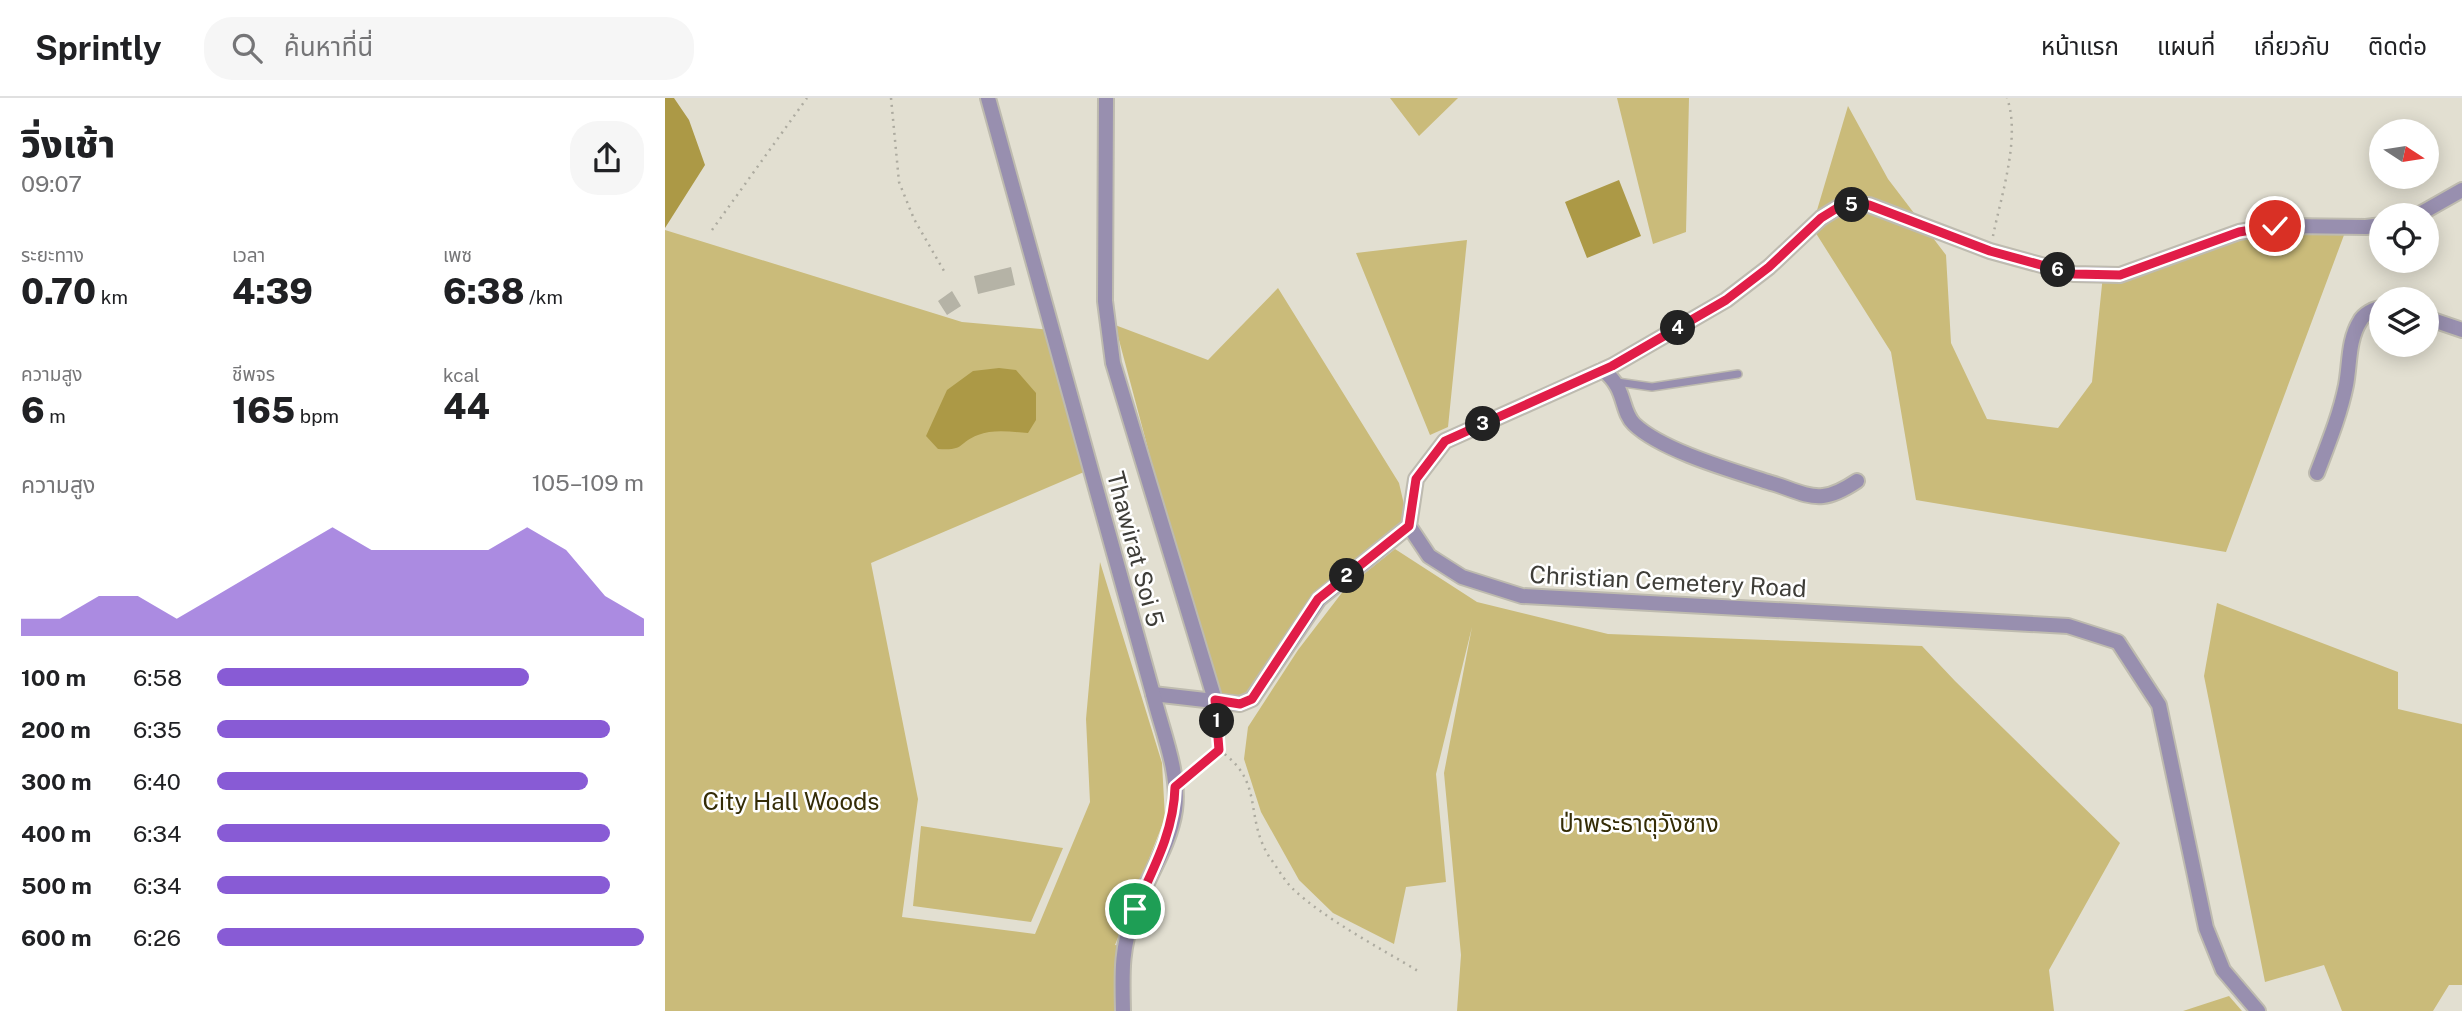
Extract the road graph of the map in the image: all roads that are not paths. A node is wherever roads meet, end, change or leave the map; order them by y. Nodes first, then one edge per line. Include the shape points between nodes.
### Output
1 (988, 98) edge
2 (1106, 98) edge
3 (2462, 190) edge
4 (2439, 203) edge
5 (2369, 227) edge
6 (2369, 313) edge
7 (2439, 322) edge
8 (2462, 330) edge
9 (1604, 370) junction
10 (1738, 374) dead end
11 (1617, 383) junction
12 (2317, 473) dead end
13 (1857, 481) dead end
14 (1409, 526) junction
15 (1153, 694) junction
16 (1215, 700) junction
17 (1123, 1011) edge
18 (2257, 1011) edge

1 - 15 street, Thawirat Soi 5
2 - 16 street via 1105,301 1113,363
3 - 4 street
5 - 9 street via 2275,226 2239,232 2120,275 2074,274 1990,251 1869,205 1842,205 1726,300
6 - 12 street via 2360,319 2352,343 2336,424
7 - 8 street
9 - 11 street
9 - 14 street via 1445,441 1416,479
10 - 11 lane via 1652,387
11 - 13 street via 1631,422 1681,451 1806,494 1823,496
14 - 16 street via 1318,599 1252,699 1240,704
14 - 18 street, Christian Cemetery Road via 1429,556 1462,577 1523,596 2068,626 2118,642 2159,705 2206,928 2223,970
15 - 16 street
15 - 17 street, Thawirat Soi 5 via 1175,787 1175,812 1123,946

